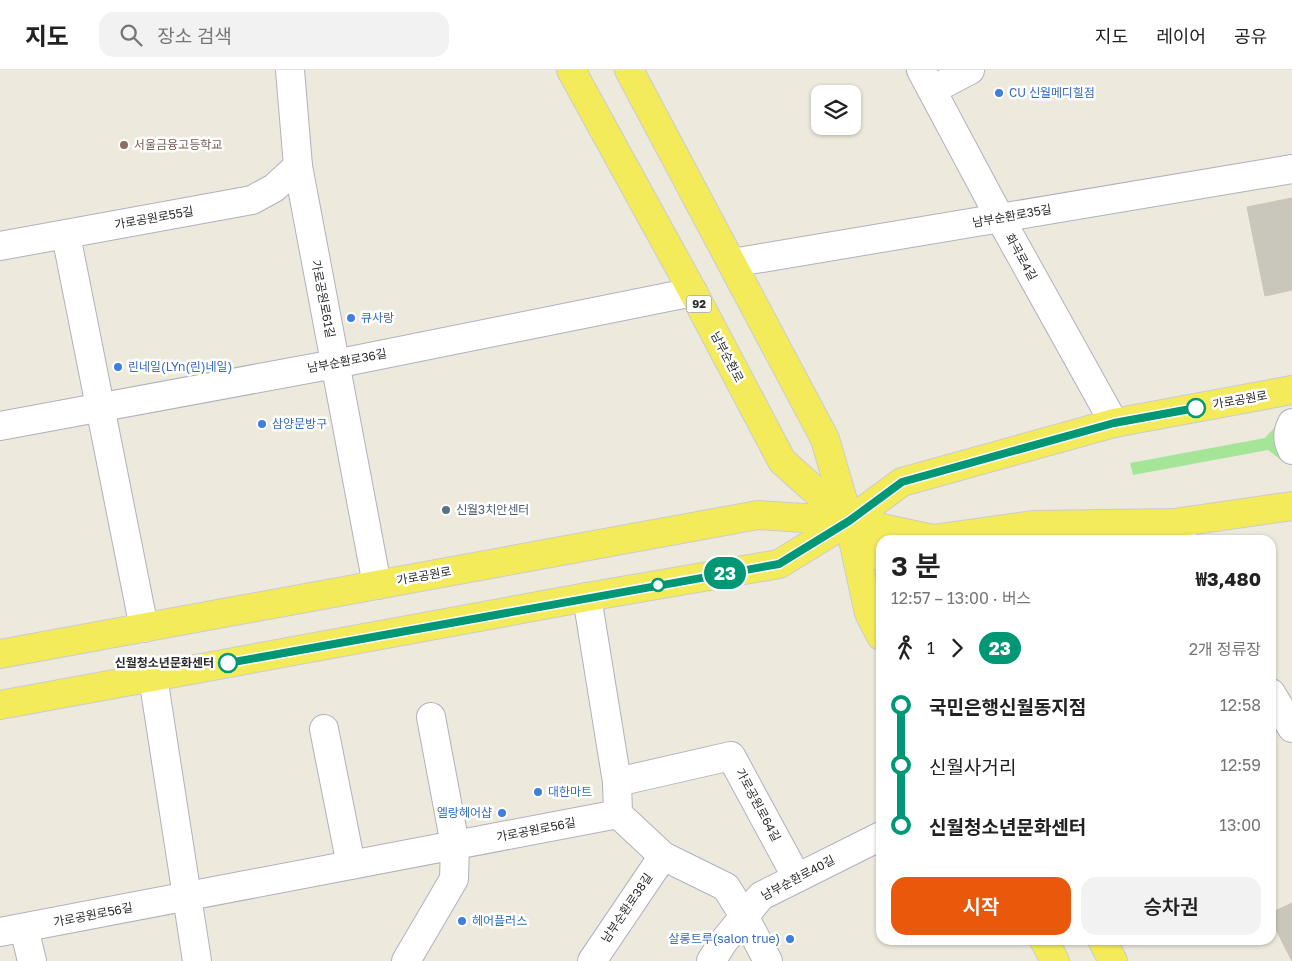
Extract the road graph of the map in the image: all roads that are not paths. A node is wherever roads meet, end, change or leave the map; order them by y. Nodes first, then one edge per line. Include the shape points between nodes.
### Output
1 (290, 70) edge
2 (571, 70) edge
3 (629, 70) edge
4 (970, 70) edge
5 (926, 80) edge
6 (298, 166) junction
7 (1292, 169) edge
8 (1000, 218) junction
9 (66, 235) junction
10 (0, 246) edge
11 (732, 263) junction
12 (693, 292) junction
13 (335, 364) junction
14 (1292, 390) edge
15 (100, 409) junction
16 (1114, 423) junction
17 (1292, 423) edge
18 (0, 426) edge
19 (1292, 450) edge
20 (1292, 506) edge
21 (849, 521) junction
22 (1033, 525) junction
23 (1179, 532) edge
24 (914, 535) edge
25 (962, 535) edge
26 (1011, 535) edge
27 (876, 551) edge
28 (377, 585) junction
29 (587, 597) junction
30 (876, 627) edge
31 (144, 628) junction
32 (0, 654) edge
33 (154, 677) junction
34 (1276, 702) edge
35 (0, 705) edge
36 (432, 717) dead end
37 (324, 729) dead end
38 (1292, 730) edge
39 (617, 782) junction
40 (618, 814) junction
41 (876, 838) edge
42 (455, 845) junction
43 (663, 856) junction
44 (351, 865) junction
45 (797, 878) junction
46 (186, 897) junction
47 (744, 916) junction
48 (12, 930) edge
49 (1047, 945) edge
50 (1105, 945) edge
51 (32, 961) edge
52 (197, 961) edge
53 (406, 961) edge
54 (592, 961) edge
55 (711, 961) edge
56 (768, 961) edge
57 (1055, 961) edge
58 (1114, 961) edge

1 - 6 street, 가로공원로61길
2 - 12 main road, 남부순환로 / 92
3 - 11 main road, 남부순환로 / 92
4 - 5 street, 화곡로4길
5 - 8 street, 화곡로4길
6 - 9 street, 가로공원로55길 via 274,188 252,200
6 - 13 street, 가로공원로61길
7 - 8 street, 남부순환로35길
8 - 11 street, 남부순환로35길
8 - 16 street, 화곡로4길
9 - 10 street, 가로공원로55길
9 - 15 street
11 - 21 main road, 남부순환로 / 92 via 825,439
12 - 13 street, 남부순환로36길
12 - 21 main road, 남부순환로 / 92 via 782,461
13 - 15 street, 남부순환로36길
13 - 28 street, 가로공원로61길
14 - 16 main road, 가로공원로
15 - 18 street, 남부순환로36길
15 - 31 street
16 - 21 main road, 가로공원로 via 902,482
17 - 19 street via 1287,436
20 - 23 main road, 가로공원로
21 - 24 main road, 가로공원로
21 - 27 main road, 남부순환로 / 92
21 - 28 main road, 가로공원로 via 758,515
21 - 29 main road, 가로공원로 via 779,564
21 - 30 main road, 남부순환로 / 92 via 868,613
22 - 23 main road, 가로공원로
22 - 25 main road, 가로공원로
22 - 26 main road
28 - 31 main road, 가로공원로
29 - 33 main road, 가로공원로
29 - 39 street
31 - 32 main road, 가로공원로
33 - 35 main road, 가로공원로
33 - 46 street
34 - 38 street
36 - 42 street
37 - 44 street
39 - 40 street
39 - 45 street, 가로공원로64길 via 731,756
40 - 42 street, 가로공원로56길
40 - 43 street
41 - 45 street, 남부순환로40길
42 - 44 street, 가로공원로56길
42 - 53 street via 454,879
43 - 47 street via 726,887
43 - 54 street, 남부순환로38길
44 - 46 street, 가로공원로56길
45 - 47 street, 남부순환로40길 via 761,896
46 - 48 street, 가로공원로56길
46 - 52 street
47 - 55 street, 남부순환로40길
47 - 56 street
48 - 51 street
49 - 57 main road
50 - 58 main road

